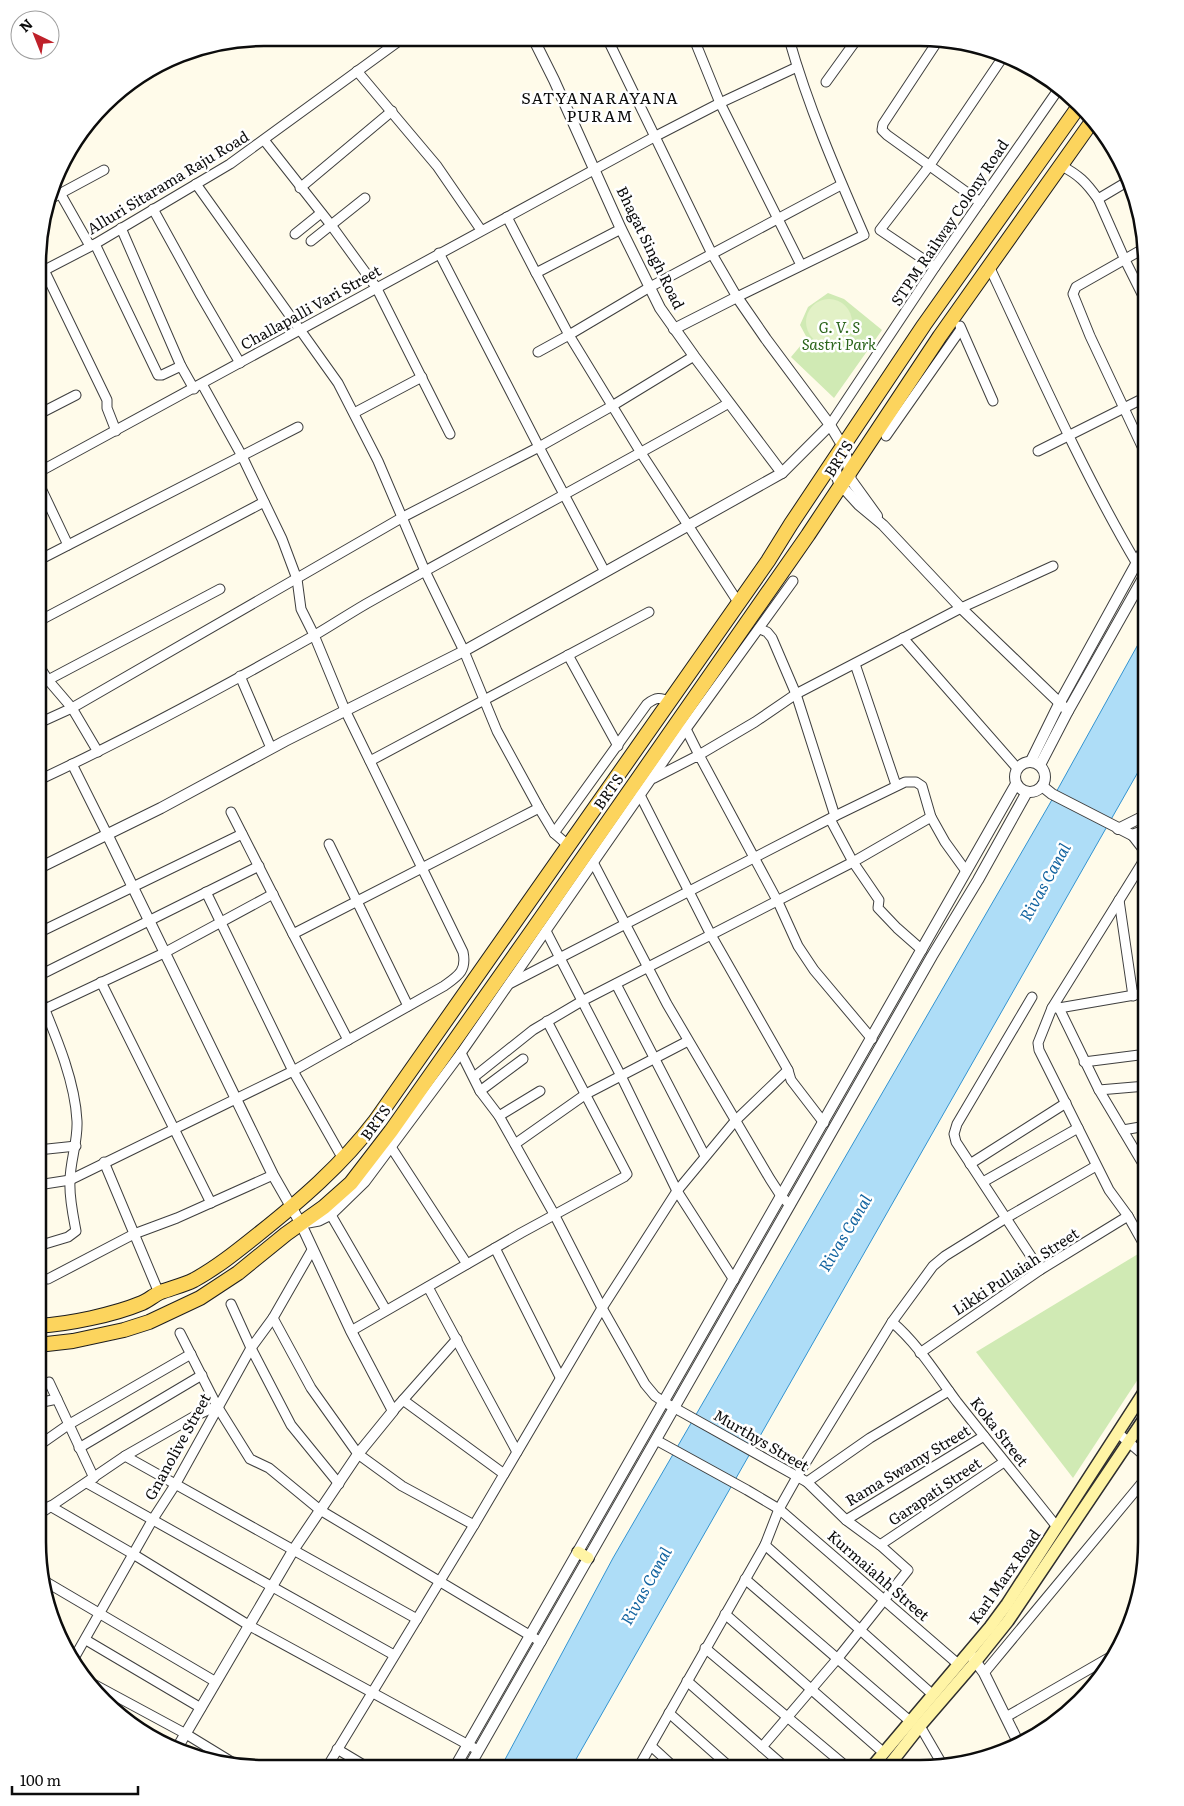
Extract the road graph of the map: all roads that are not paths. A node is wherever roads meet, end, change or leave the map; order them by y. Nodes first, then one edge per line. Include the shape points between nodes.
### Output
1 (392, 46) edge
2 (537, 46) edge
3 (611, 46) edge
4 (697, 46) edge
5 (791, 46) edge
6 (852, 46) edge
7 (933, 47) edge
8 (1000, 62) edge
9 (797, 68) junction
10 (357, 71) junction
11 (826, 82) dead end
12 (1055, 94) edge
13 (720, 104) junction
14 (392, 111) junction
15 (1075, 111) edge
16 (1088, 126) edge
17 (656, 136) junction
18 (264, 140) junction
19 (930, 165) junction
20 (1060, 165) junction
21 (104, 170) dead end
22 (596, 170) junction
23 (196, 184) junction
24 (1122, 184) edge
25 (842, 185) junction
26 (300, 188) junction
27 (58, 195) edge
28 (57, 197) edge
29 (365, 198) dead end
30 (1098, 198) junction
31 (980, 202) junction
32 (153, 209) junction
33 (321, 212) junction
34 (507, 217) junction
35 (777, 219) junction
36 (331, 225) junction
37 (121, 228) junction
38 (622, 229) junction
39 (481, 230) junction
40 (295, 234) dead end
41 (311, 241) dead end
42 (92, 245) junction
43 (1137, 252) edge
44 (439, 253) junction
45 (712, 254) junction
46 (1124, 260) junction
47 (801, 265) junction
48 (989, 266) junction
49 (935, 268) junction
50 (46, 270) edge
51 (536, 273) junction
52 (46, 280) edge
53 (376, 287) junction
54 (650, 287) junction
55 (1138, 287) edge
56 (737, 297) junction
57 (955, 315) junction
58 (674, 329) junction
59 (961, 329) junction
60 (300, 331) junction
61 (569, 335) junction
62 (538, 352) dead end
63 (694, 356) junction
64 (240, 363) junction
65 (181, 366) junction
66 (422, 377) junction
67 (202, 384) junction
68 (194, 389) junction
69 (76, 395) dead end
70 (993, 401) dead end
71 (1138, 401) edge
72 (728, 404) junction
73 (612, 406) junction
74 (1124, 409) junction
75 (46, 410) edge
76 (354, 413) junction
77 (830, 425) junction
78 (298, 427) dead end
79 (116, 431) junction
80 (450, 434) dead end
81 (886, 436) dead end
82 (1070, 436) junction
83 (1138, 438) edge
84 (539, 447) junction
85 (843, 447) junction
86 (1038, 452) dead end
87 (641, 453) junction
88 (242, 456) junction
89 (835, 460) junction
90 (46, 468) edge
91 (782, 473) junction
92 (845, 480) junction
93 (565, 496) junction
94 (46, 499) edge
95 (264, 502) junction
96 (403, 517) junction
97 (688, 526) junction
98 (68, 545) junction
99 (46, 556) edge
100 (1138, 560) edge
101 (1136, 564) junction
102 (1053, 566) dead end
103 (425, 571) junction
104 (605, 572) junction
105 (297, 579) junction
106 (793, 581) dead end
107 (1138, 587) edge
108 (220, 589) dead end
109 (738, 602) junction
110 (961, 608) junction
111 (649, 612) dead end
112 (46, 617) edge
113 (760, 629) junction
114 (314, 635) junction
115 (903, 638) junction
116 (464, 651) junction
117 (568, 654) junction
118 (854, 664) junction
119 (240, 676) junction
120 (46, 677) edge
121 (48, 680) junction
122 (796, 694) junction
123 (483, 700) junction
124 (671, 702) junction
125 (1058, 704) junction
126 (72, 708) junction
127 (345, 710) junction
128 (1068, 712) junction
129 (46, 720) edge
130 (686, 729) junction
131 (618, 746) junction
132 (271, 748) junction
133 (98, 752) junction
134 (699, 755) junction
135 (370, 761) junction
136 (1036, 763) junction
137 (72, 764) junction
138 (1017, 768) junction
139 (46, 777) edge
140 (652, 778) junction
141 (1016, 784) junction
142 (896, 785) junction
143 (1042, 786) junction
144 (1027, 792) junction
145 (640, 795) junction
146 (539, 808) junction
147 (231, 812) dead end
148 (832, 817) junction
149 (931, 817) junction
150 (1138, 818) edge
151 (1116, 828) junction
152 (554, 832) junction
153 (1138, 833) edge
154 (106, 834) junction
155 (242, 834) junction
156 (1132, 835) junction
157 (1138, 843) edge
158 (329, 844) dead end
159 (569, 846) junction
160 (754, 858) junction
161 (853, 862) junction
162 (46, 864) edge
163 (594, 864) junction
164 (259, 866) junction
165 (424, 868) junction
166 (1138, 870) edge
167 (966, 871) junction
168 (134, 888) junction
169 (206, 892) junction
170 (690, 892) junction
171 (273, 894) junction
172 (1118, 900) junction
173 (356, 901) junction
174 (778, 902) junction
175 (148, 920) junction
176 (221, 922) junction
177 (625, 925) junction
178 (46, 929) edge
179 (546, 931) junction
180 (293, 934) junction
181 (711, 935) junction
182 (922, 950) junction
183 (164, 953) junction
184 (560, 958) junction
185 (648, 968) junction
186 (46, 972) edge
187 (101, 982) junction
188 (509, 984) junction
189 (616, 984) junction
190 (1138, 995) edge
191 (1133, 996) junction
192 (1032, 997) dead end
193 (582, 1001) junction
194 (408, 1006) junction
195 (1055, 1008) junction
196 (46, 1009) edge
197 (46, 1012) edge
198 (547, 1021) junction
199 (872, 1039) junction
200 (348, 1040) junction
201 (688, 1041) junction
202 (461, 1053) junction
203 (1138, 1055) edge
204 (523, 1059) dead end
205 (654, 1059) junction
206 (1084, 1062) junction
207 (293, 1070) junction
208 (788, 1070) junction
209 (474, 1076) junction
210 (621, 1076) junction
211 (1138, 1087) edge
212 (1099, 1090) junction
213 (480, 1091) junction
214 (540, 1091) dead end
215 (586, 1094) junction
216 (236, 1098) junction
217 (1066, 1103) junction
218 (499, 1116) junction
219 (735, 1121) junction
220 (824, 1123) junction
221 (1138, 1127) edge
222 (1078, 1128) junction
223 (175, 1129) junction
224 (1123, 1130) junction
225 (515, 1144) junction
226 (76, 1146) junction
227 (391, 1147) junction
228 (46, 1149) edge
229 (705, 1156) junction
230 (1138, 1156) edge
231 (342, 1159) junction
232 (104, 1162) junction
233 (970, 1164) junction
234 (1096, 1166) junction
235 (273, 1176) junction
236 (70, 1180) junction
237 (983, 1182) junction
238 (46, 1184) edge
239 (677, 1191) junction
240 (781, 1196) junction
241 (211, 1203) junction
242 (790, 1205) junction
243 (291, 1206) junction
244 (554, 1214) junction
245 (330, 1215) junction
246 (1128, 1216) junction
247 (1006, 1218) junction
248 (301, 1224) junction
249 (1138, 1233) edge
250 (134, 1234) junction
251 (46, 1244) edge
252 (495, 1248) junction
253 (312, 1250) junction
254 (467, 1264) junction
255 (1040, 1270) junction
256 (48, 1279) dead end
257 (734, 1280) junction
258 (428, 1287) junction
259 (159, 1292) junction
260 (230, 1304) dead end
261 (602, 1308) junction
262 (386, 1310) junction
263 (273, 1318) junction
264 (892, 1322) junction
265 (46, 1325) edge
266 (180, 1332) dead end
267 (351, 1332) junction
268 (458, 1339) junction
269 (46, 1344) edge
270 (251, 1348) junction
271 (920, 1353) junction
272 (191, 1354) junction
273 (202, 1375) junction
274 (560, 1377) junction
275 (48, 1382) dead end
276 (949, 1391) junction
277 (57, 1399) junction
278 (403, 1400) junction
279 (46, 1401) edge
280 (664, 1402) junction
281 (1138, 1402) edge
282 (217, 1406) junction
283 (675, 1408) junction
284 (393, 1411) junction
285 (68, 1425) junction
286 (1138, 1429) edge
287 (1118, 1433) junction
288 (984, 1436) junction
289 (46, 1440) edge
290 (659, 1442) junction
291 (1130, 1442) junction
292 (79, 1448) junction
293 (1138, 1450) edge
294 (516, 1452) junction
295 (358, 1454) junction
296 (125, 1456) junction
297 (1004, 1462) junction
298 (504, 1474) junction
299 (797, 1477) junction
300 (90, 1480) junction
301 (806, 1482) junction
302 (339, 1484) junction
303 (175, 1485) junction
304 (1138, 1488) edge
305 (50, 1506) junction
306 (46, 1509) edge
307 (320, 1510) junction
308 (778, 1510) junction
309 (153, 1519) junction
310 (846, 1520) junction
311 (474, 1525) junction
312 (1058, 1526) junction
313 (764, 1545) junction
314 (880, 1545) junction
315 (294, 1549) junction
316 (578, 1552) junction
317 (133, 1554) junction
318 (588, 1558) junction
319 (745, 1579) junction
320 (440, 1581) junction
321 (50, 1584) edge
322 (273, 1587) junction
323 (884, 1598) junction
324 (101, 1614) junction
325 (725, 1614) junction
326 (417, 1619) junction
327 (250, 1626) junction
328 (861, 1630) junction
329 (530, 1636) junction
330 (86, 1640) junction
331 (541, 1642) junction
332 (705, 1648) junction
333 (77, 1654) edge
334 (394, 1655) junction
335 (973, 1656) junction
336 (838, 1658) junction
337 (1102, 1662) edge
338 (958, 1664) junction
339 (984, 1673) junction
340 (687, 1681) junction
341 (216, 1682) junction
342 (105, 1690) edge
343 (811, 1690) junction
344 (372, 1692) junction
345 (932, 1694) junction
346 (201, 1708) junction
347 (669, 1713) junction
348 (788, 1717) junction
349 (1006, 1717) junction
350 (916, 1724) junction
351 (186, 1734) junction
352 (1016, 1737) edge
353 (181, 1743) edge
354 (468, 1745) junction
355 (651, 1746) junction
356 (762, 1747) junction
357 (337, 1749) junction
358 (478, 1751) junction
359 (884, 1753) junction
360 (222, 1756) edge
361 (939, 1759) edge
362 (331, 1760) edge
363 (355, 1760) edge
364 (459, 1760) edge
365 (473, 1760) edge
366 (643, 1760) edge
367 (666, 1760) edge
368 (722, 1760) edge
369 (777, 1760) edge
370 (839, 1760) edge
371 (878, 1760) edge
372 (892, 1760) edge

1 - 10 street, Alluri Sitarama Raju Road
2 - 22 street, Bhagat Singh Road
3 - 17 street
4 - 13 street
5 - 9 street
6 - 11 street
7 - 19 street via 882,130
8 - 19 street
9 - 13 street, Challapalli Vari Street
9 - 25 street
10 - 14 street
10 - 18 street, Alluri Sitarama Raju Road
12 - 31 street, STPM Railway Colony Road
13 - 17 street, Challapalli Vari Street
13 - 35 street
14 - 26 street
14 - 39 street via 437,166
15 - 85 main road via 924,325
16 - 20 main road, BRTS
17 - 22 street, Challapalli Vari Street
17 - 45 street
18 - 23 street, Alluri Sitarama Raju Road
18 - 26 street
19 - 31 street
19 - 49 street via 880,230
20 - 30 street via 1076,173
20 - 48 main road, BRTS
21 - 27 street
22 - 34 street, Challapalli Vari Street
22 - 38 street, Bhagat Singh Road
23 - 32 street, Alluri Sitarama Raju Road
23 - 60 street
24 - 30 street
25 - 35 street
25 - 47 street via 864,235
26 - 33 street
28 - 42 street
29 - 36 street
30 - 46 street
31 - 49 street, STPM Railway Colony Road
32 - 37 street, Alluri Sitarama Raju Road
32 - 64 street
33 - 36 street
33 - 40 street
34 - 39 street, Challapalli Vari Street
34 - 51 street
35 - 45 street
35 - 47 street
36 - 41 street
36 - 53 street
37 - 42 street, Alluri Sitarama Raju Road
37 - 65 street
38 - 51 street
38 - 54 street, Bhagat Singh Road
39 - 44 street, Challapalli Vari Street
42 - 50 street, Alluri Sitarama Raju Road
42 - 65 street via 158,375
43 - 46 street
44 - 53 street, Challapalli Vari Street
44 - 84 street
45 - 54 street
45 - 56 street
46 - 55 street
46 - 74 street via 1076,287 1073,294
47 - 56 street
48 - 57 main road, BRTS
48 - 82 street
49 - 77 street, STPM Railway Colony Road
51 - 61 street
52 - 79 street via 107,400
53 - 60 street, Challapalli Vari Street
53 - 66 street
54 - 58 street, Bhagat Singh Road
54 - 61 street
56 - 58 street
56 - 77 street
57 - 59 street
57 - 92 main road, BRTS
58 - 63 street, Bhagat Singh Road
59 - 70 street
59 - 81 street
60 - 64 street, Challapalli Vari Street
60 - 76 street via 338,383
61 - 62 street
61 - 73 street
63 - 72 street, Bhagat Singh Road
63 - 73 street
64 - 67 street, Challapalli Vari Street
65 - 68 street
66 - 76 street
66 - 80 street
67 - 68 street, Challapalli Vari Street
67 - 88 street
68 - 79 street, Challapalli Vari Street
69 - 75 street
71 - 74 street
72 - 87 street
72 - 91 street, Bhagat Singh Road
73 - 84 street
73 - 87 street
74 - 82 street
74 - 83 street
76 - 96 street
77 - 85 street
77 - 91 street
78 - 88 street
79 - 90 street, Challapalli Vari Street
82 - 86 street
82 - 101 street
84 - 93 street
84 - 96 street
85 - 89 main road
85 - 92 street via 846,454
87 - 93 street
87 - 97 street
88 - 95 street
88 - 98 street
89 - 92 street via 837,477
89 - 109 main road
91 - 97 street
92 - 110 street via 853,483 883,525
92 - 248 main road, BRTS via 381,1144 343,1191
93 - 103 street
93 - 104 street
94 - 98 street
95 - 105 street
95 - 112 street
96 - 103 street
96 - 105 street
97 - 104 street
97 - 109 street
98 - 99 street
100 - 101 street
101 - 125 street
102 - 110 street
103 - 114 street
103 - 116 street
104 - 116 street
105 - 114 street via 301,609
105 - 126 street
106 - 113 street
107 - 128 street
108 - 121 street
109 - 124 main road
110 - 115 street
110 - 125 street
111 - 117 street
113 - 122 street via 772,638
113 - 130 street
114 - 119 street
114 - 127 street
115 - 118 street
115 - 138 street
116 - 123 street
116 - 127 street
117 - 123 street
117 - 131 street
118 - 122 street
118 - 142 street
119 - 132 street
119 - 133 street
120 - 121 street
121 - 126 street
122 - 134 street
122 - 148 street
123 - 135 street
123 - 146 street via 496,731
124 - 131 street via 660,697 653,699
124 - 159 main road
125 - 128 street
125 - 136 street
126 - 129 street
126 - 133 street
127 - 132 street
127 - 135 street
128 - 136 street
130 - 134 street
130 - 140 street
131 - 152 street
132 - 154 street
133 - 137 street
134 - 140 street
134 - 160 street
135 - 165 street
136 - 138 street via 1022,764
136 - 143 street via 1045,773
137 - 139 street
137 - 154 street
138 - 141 street
140 - 145 street
141 - 144 street
141 - 167 street
142 - 148 street
142 - 149 street via 916,782 922,786
143 - 144 street
143 - 151 street
144 - 242 street
145 - 163 street
145 - 170 street
146 - 152 street
146 - 165 street
147 - 155 street
148 - 160 street
148 - 161 street
149 - 161 street
149 - 167 street
150 - 151 street
151 - 156 street
152 - 159 street
153 - 156 street
154 - 162 street
154 - 168 street
155 - 164 street
155 - 168 street
156 - 157 street
158 - 173 street
159 - 231 main road via 376,1120
160 - 170 street
160 - 174 street
161 - 174 street
161 - 182 street via 879,900 878,908
163 - 177 street
163 - 179 street
164 - 169 street
164 - 171 street
165 - 173 street
165 - 194 street via 464,952 465,961 457,976
166 - 172 street
167 - 182 street
168 - 175 street
168 - 178 street
169 - 175 street
169 - 176 street
170 - 177 street
170 - 181 street
171 - 176 street
171 - 180 street
172 - 191 street
172 - 195 street
173 - 180 street
173 - 194 street
174 - 181 street
174 - 199 street via 798,946 814,970
175 - 183 street
175 - 186 street
176 - 183 street
176 - 207 street
177 - 184 street
177 - 185 street
179 - 184 street
179 - 188 street
180 - 200 street
181 - 185 street
181 - 208 street
182 - 199 street
183 - 187 street
183 - 216 street
184 - 188 street
184 - 193 street
185 - 189 street
185 - 201 street
187 - 196 street
187 - 223 street
188 - 202 street
189 - 193 street
189 - 205 street
190 - 191 street
191 - 195 street
192 - 233 street via 957,1124 956,1142
193 - 198 street
193 - 210 street
194 - 200 street
195 - 206 street
195 - 217 street via 1038,1043
197 - 226 street via 72,1090 77,1121
198 - 209 street
198 - 215 street
199 - 220 street
200 - 207 street
201 - 205 street
201 - 219 street
202 - 209 street, Murthys Street
202 - 227 street
203 - 206 street
204 - 213 street
205 - 210 street
205 - 229 street
206 - 212 street
207 - 216 street
207 - 231 street
208 - 219 street
208 - 220 street via 791,1080
209 - 213 street, Murthys Street
210 - 215 street
210 - 239 street
211 - 212 street
212 - 224 street
213 - 218 street, Murthys Street
214 - 218 street
215 - 225 street
215 - 244 street via 627,1174
216 - 223 street
216 - 235 street
217 - 222 street
217 - 233 street
218 - 225 street, Murthys Street
219 - 229 street
219 - 240 street
220 - 240 street
221 - 224 street
222 - 234 street
222 - 237 street
223 - 232 street
223 - 241 street
224 - 230 street
225 - 244 street, Murthys Street
226 - 228 street
226 - 236 street
227 - 245 street via 366,1182
227 - 254 street
229 - 239 street
231 - 243 main road
232 - 236 street
232 - 250 street
233 - 237 street
234 - 246 street via 1108,1190
234 - 247 street
235 - 241 street
235 - 243 street
236 - 238 street
236 - 251 street via 76,1231
237 - 247 street
239 - 257 street
239 - 261 street
240 - 242 street
240 - 257 street
241 - 250 street
242 - 283 street
243 - 248 street
243 - 259 main road via 209,1271 192,1281
244 - 252 street
244 - 261 street, Murthys Street
245 - 248 street via 318,1222
245 - 262 street
246 - 249 street
246 - 255 street, Likki Pullaiah Street
247 - 255 street
247 - 264 street via 933,1266
248 - 253 street
248 - 269 main road, BRTS via 220,1286 176,1310 124,1330
250 - 256 street
250 - 259 street
252 - 254 street
252 - 274 street
253 - 263 street, Gnanolive Street
253 - 267 street
254 - 258 street
255 - 271 street, Likki Pullaiah Street
257 - 280 street
258 - 262 street
258 - 268 street
259 - 265 main road via 143,1303
260 - 270 street
261 - 274 street
261 - 280 street, Murthys Street via 645,1384
262 - 267 street
263 - 270 street, Gnanolive Street
263 - 295 street via 311,1388
264 - 271 street, Koka Street
264 - 299 street
266 - 272 street
267 - 284 street
268 - 278 street
268 - 294 street
270 - 282 street, Gnanolive Street
270 - 302 street via 291,1425
271 - 276 street, Koka Street
272 - 273 street
272 - 285 street
273 - 282 street
273 - 292 street
274 - 294 street
275 - 277 street
276 - 288 street, Koka Street
276 - 301 street via 870,1438
277 - 279 street
277 - 285 street
278 - 284 street
278 - 298 street
280 - 283 street, Murthys Street
280 - 316 street
281 - 287 main road, Karl Marx Road
282 - 296 street
282 - 303 street, Gnanolive Street
282 - 307 street via 250,1459 268,1468
283 - 290 street
283 - 299 street, Murthys Street
284 - 295 street
285 - 289 street
285 - 292 street
286 - 291 main road, Karl Marx Road
287 - 291 street
287 - 312 main road, Karl Marx Road
288 - 297 street, Koka Street
288 - 310 street, Rama Swamy Street
290 - 308 street, Kurmaiahh Street
290 - 318 street
291 - 293 street
291 - 335 main road, Karl Marx Road via 1008,1621
292 - 300 street
294 - 298 street
295 - 302 street
295 - 311 street via 402,1486
296 - 300 street
296 - 303 street
297 - 312 street, Koka Street
297 - 314 street, Garapati Street
298 - 311 street
299 - 301 street, Murthys Street
299 - 308 street
300 - 305 street
300 - 309 street
301 - 310 street, Murthys Street
302 - 307 street
303 - 309 street, Gnanolive Street
303 - 315 street
304 - 339 street
305 - 306 street
305 - 317 street
307 - 315 street
307 - 320 street
308 - 313 street
308 - 323 street, Kurmaiahh Street
309 - 317 street, Gnanolive Street
309 - 322 street
310 - 314 street, Murthys Street
311 - 320 street
312 - 335 main road, Karl Marx Road
313 - 319 street
313 - 328 street
314 - 323 street, Murthys Street via 908,1570
315 - 322 street
315 - 326 street
316 - 318 main road
316 - 329 street
317 - 324 street, Gnanolive Street
317 - 327 street
318 - 331 street
319 - 325 street
319 - 336 street
320 - 326 street
320 - 329 street
321 - 324 street
322 - 327 street
322 - 334 street
323 - 328 street
323 - 338 street, Kurmaiahh Street
324 - 330 street, Gnanolive Street
324 - 341 street
325 - 332 street
325 - 343 street
326 - 334 street
327 - 341 street
327 - 344 street
328 - 336 street
328 - 345 street
329 - 331 street
329 - 354 street
330 - 333 street, Gnanolive Street
330 - 346 street
331 - 358 street
332 - 340 street
332 - 348 street
334 - 344 street
335 - 338 main road, Karl Marx Road
335 - 339 street
335 - 350 main road, Karl Marx Road
336 - 343 street
336 - 350 street
337 - 349 street
338 - 345 main road, Karl Marx Road
339 - 349 street
340 - 347 street
340 - 356 street
341 - 346 street
342 - 351 street
343 - 348 street
343 - 359 street
344 - 354 street
344 - 357 street
345 - 350 main road, Karl Marx Road
346 - 351 street
347 - 355 street
347 - 368 street
348 - 356 street
348 - 370 street
349 - 352 street
350 - 359 main road, Karl Marx Road
350 - 361 street
350 - 372 main road, Karl Marx Road
351 - 353 street
351 - 360 street
354 - 358 street
354 - 364 street
355 - 366 street
355 - 367 street
356 - 369 street
357 - 362 street
357 - 363 street
358 - 365 street
359 - 371 main road, Karl Marx Road

